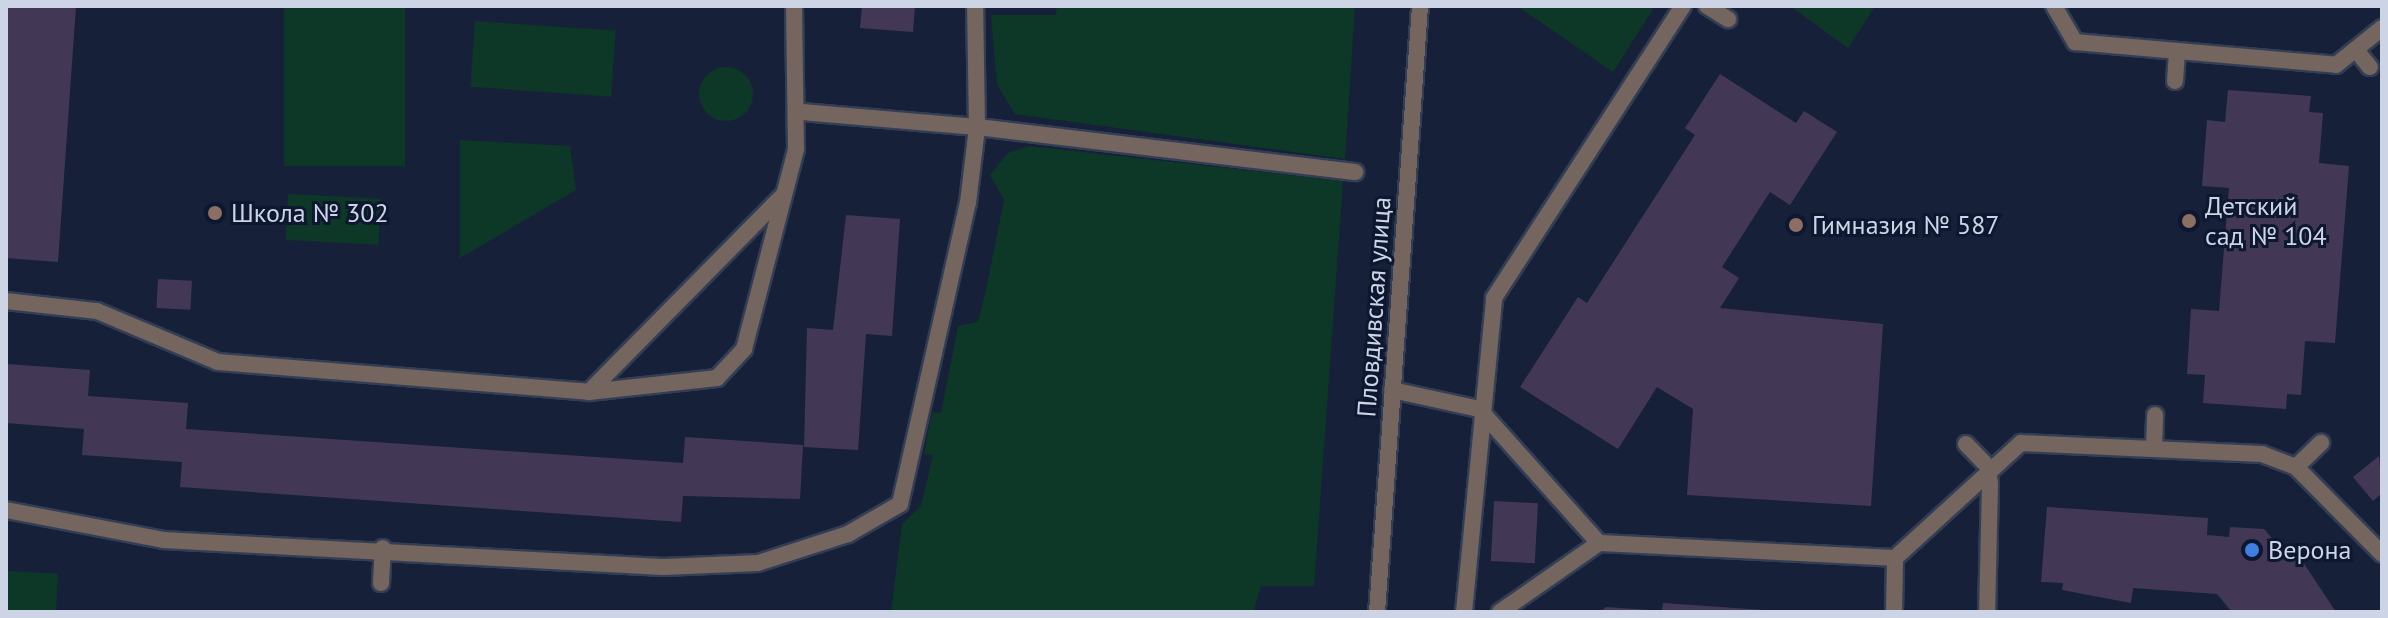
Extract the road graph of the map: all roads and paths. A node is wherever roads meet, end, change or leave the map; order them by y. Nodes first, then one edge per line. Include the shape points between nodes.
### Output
1 (794, 6) edge
2 (975, 6) edge
3 (1420, 6) edge
4 (1683, 6) edge
5 (1707, 6) edge
6 (2054, 6) edge
7 (1728, 19) dead end
8 (2382, 28) edge
9 (2356, 50) junction
10 (2177, 54) junction
11 (2370, 67) dead end
12 (2175, 81) dead end
13 (801, 112) junction
14 (977, 127) junction
15 (1355, 172) dead end
16 (784, 193) junction
17 (6, 301) edge
18 (1392, 390) junction
19 (589, 392) junction
20 (1479, 409) junction
21 (2155, 415) dead end
22 (2321, 443) dead end
23 (1966, 444) dead end
24 (2154, 448) junction
25 (1988, 467) junction
26 (2296, 467) junction
27 (6, 510) edge
28 (1599, 543) junction
29 (383, 548) junction
30 (2382, 554) edge
31 (1895, 558) junction
32 (381, 583) dead end
33 (1377, 612) edge
34 (1464, 612) edge
35 (1500, 612) edge
36 (1894, 612) edge
37 (1987, 612) edge

1 - 13 street
2 - 14 street
3 - 18 street, Пловдивская улица
4 - 20 street via 1494,298
5 - 7 street
6 - 10 street via 2075,42
8 - 9 street
9 - 10 street via 2336,65
9 - 11 street
10 - 12 street
13 - 14 street
13 - 16 street
14 - 15 street
14 - 29 street via 912,473 891,513 797,552 729,567
16 - 19 street
16 - 19 street via 744,349 728,372 699,383
17 - 19 street via 97,311 218,362
18 - 20 street
18 - 33 street, Пловдивская улица
20 - 28 street
20 - 34 street
21 - 24 street
22 - 26 street
23 - 25 street
24 - 25 street via 2021,443
24 - 26 street via 2262,454
25 - 31 street
25 - 37 street
26 - 30 street
27 - 29 street via 163,540
28 - 31 street
28 - 35 street
29 - 32 street
31 - 36 street

